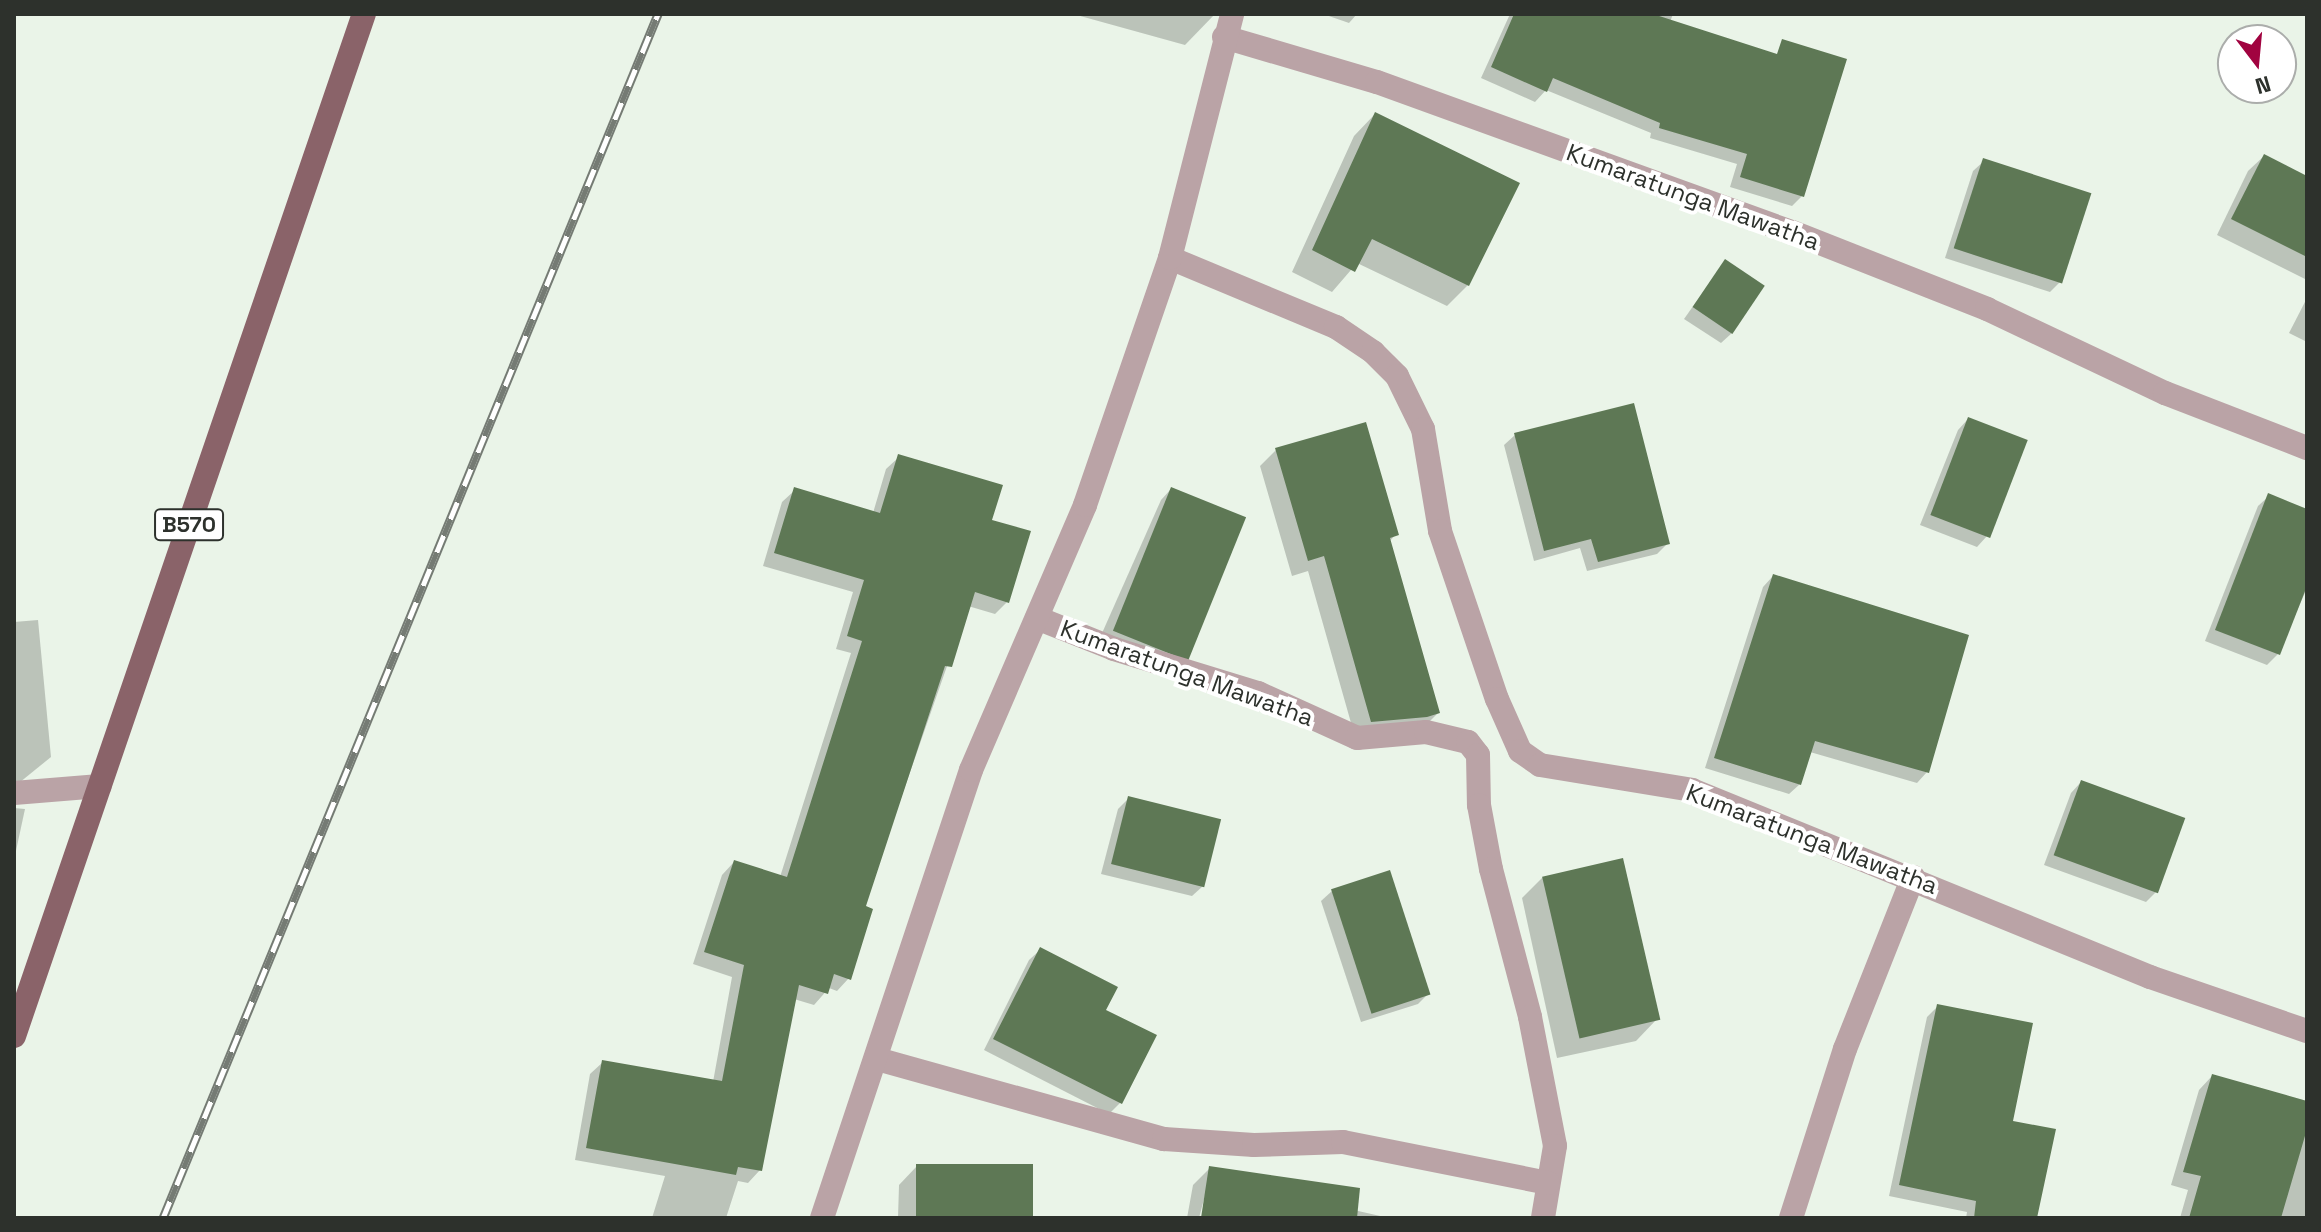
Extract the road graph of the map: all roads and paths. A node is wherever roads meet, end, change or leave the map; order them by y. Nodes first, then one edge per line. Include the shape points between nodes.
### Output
1 (364, 14) edge
2 (1228, 26) edge
3 (1170, 258) junction
4 (2307, 448) edge
5 (1037, 618) junction
6 (100, 786) junction
7 (14, 793) edge
8 (1913, 877) junction
9 (2307, 1031) edge
10 (14, 1036) edge
11 (877, 1059) junction
12 (1548, 1183) junction
13 (822, 1218) edge
14 (1543, 1218) edge
15 (1791, 1218) edge

1 - 6 main road, B570
2 - 3 street
2 - 4 street, Kumaratunga Mawatha via 1792,232 1987,309 2165,393
3 - 5 street via 1085,505
3 - 8 street, Kumaratunga Mawatha via 1336,327 1397,376 1423,429 1440,531 1520,751 1540,765 1692,790
5 - 11 street via 971,770
5 - 12 street, Kumaratunga Mawatha via 1114,649 1258,693 1357,738 1426,732 1468,742 1478,755 1479,805 1491,869 1530,1017 1555,1146
6 - 7 street
6 - 10 main road, B570
8 - 9 street, Kumaratunga Mawatha via 2150,977
8 - 15 street via 1845,1049
11 - 12 street via 1164,1139 1254,1145 1343,1142
11 - 13 street
12 - 14 street, Kumaratunga Mawatha

